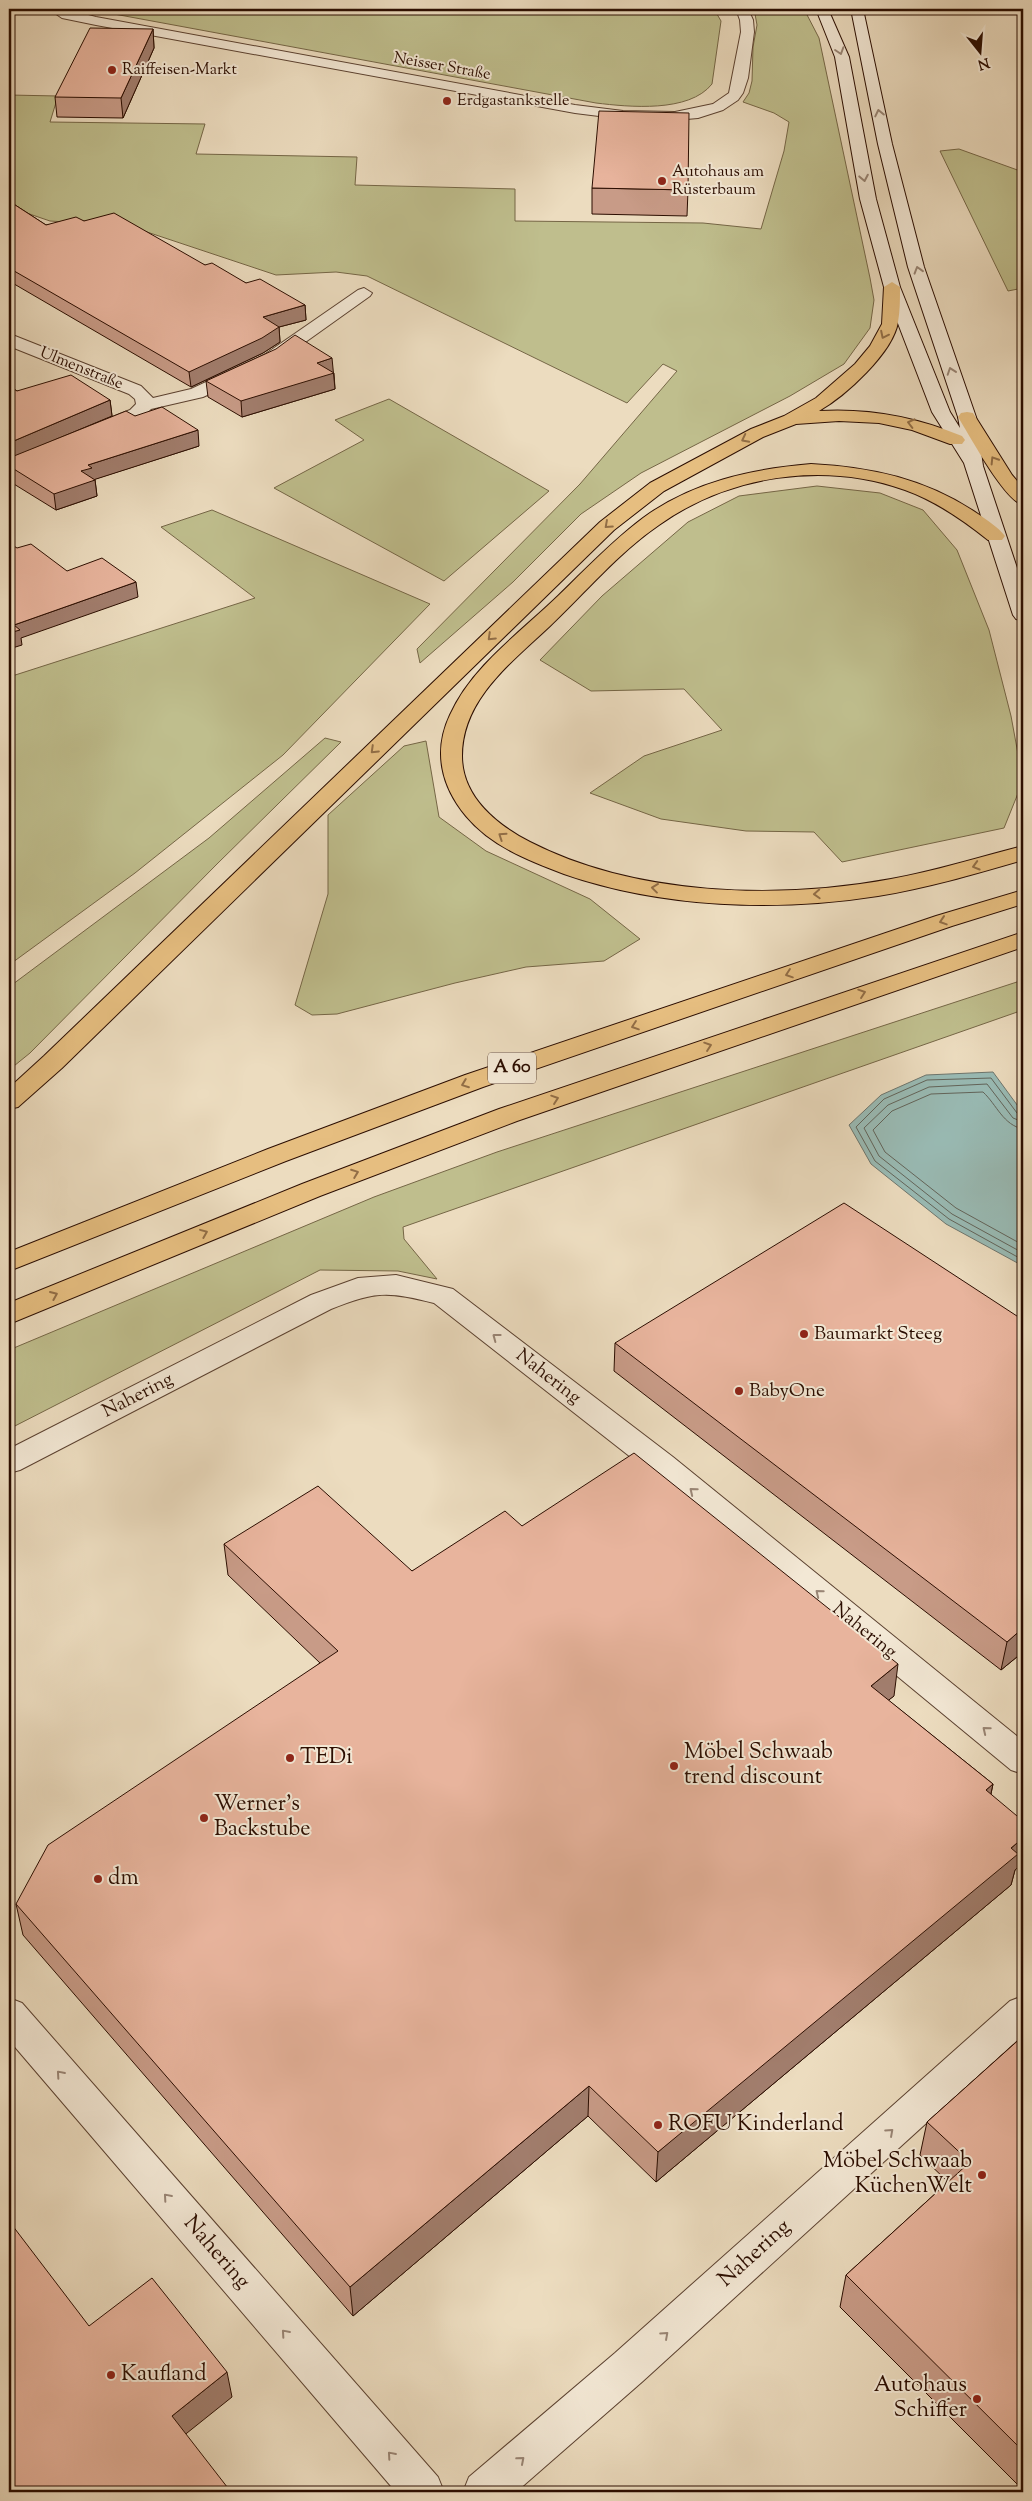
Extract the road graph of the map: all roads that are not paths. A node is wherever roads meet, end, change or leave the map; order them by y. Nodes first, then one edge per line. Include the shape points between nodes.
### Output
1 (55, 9) edge
2 (742, 9) edge
3 (822, 9) edge
4 (857, 9) edge
5 (892, 287) junction
6 (364, 293) dead end
7 (9, 340) edge
8 (145, 405) junction
9 (967, 417) junction
10 (790, 420) junction
11 (81, 437) edge
12 (956, 440) junction
13 (974, 466) junction
14 (1023, 499) edge
15 (995, 536) junction
16 (1023, 615) edge
17 (1023, 853) edge
18 (1023, 897) edge
19 (1023, 939) edge
20 (9, 1102) edge
21 (9, 1262) edge
22 (9, 1314) edge
23 (9, 1462) edge
24 (1023, 1760) edge
25 (1023, 2012) edge
26 (9, 2014) edge
27 (423, 2492) edge
28 (484, 2492) edge

1 - 2 street, Neisser Straße via 96,22 538,103 613,115 654,117 703,111 724,104 732,97 738,88 748,26
3 -> 5 street via 842,57 868,199
9 -> 4 street via 916,267
5 -> 10 highway via 890,324 878,348 861,368 822,402
5 - 12 street via 941,412
6 - 8 street via 270,359 197,393
7 - 8 street, Ulmenstraße via 135,390 144,397
8 - 11 street via 136,414
9 - 13 street
14 -> 9 highway via 1005,478
12 -> 10 highway via 916,424 868,416
10 -> 20 highway via 757,433 657,487 607,526
12 - 13 street
13 - 15 street
15 - 16 street
17 -> 15 highway via 919,881 835,893 757,896 642,886 574,871 497,833 466,801 451,768 450,752 459,720 480,683 652,521 712,490 743,480 810,471 875,476 908,484 937,497 962,510
18 -> 21 highway, A 60 via 934,924 474,1081 268,1158
22 -> 19 highway, A 60 via 311,1190 508,1115
24 -> 23 street, Nahering via 662,1465 443,1296 396,1284 358,1287 321,1302
28 -> 25 street, Nahering via 643,2355
27 -> 26 street, Nahering

